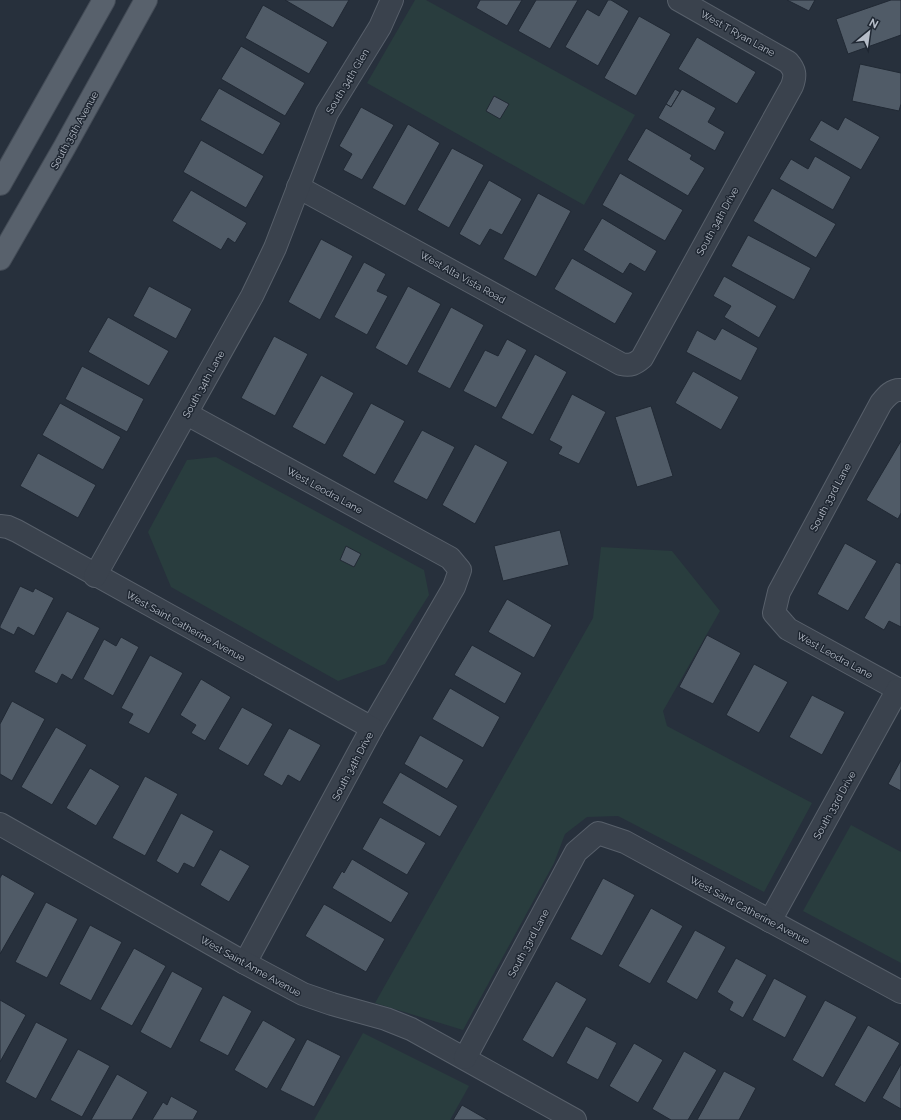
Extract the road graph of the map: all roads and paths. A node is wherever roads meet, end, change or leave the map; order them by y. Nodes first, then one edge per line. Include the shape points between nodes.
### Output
1 (104, 0) edge
2 (146, 0) edge
3 (392, 0) edge
4 (679, 0) edge
5 (795, 70) joint
6 (0, 184) edge
7 (298, 187) junction
8 (0, 259) edge
9 (630, 366) joint
10 (899, 390) edge
11 (187, 414) junction
12 (0, 526) edge
13 (460, 570) joint
14 (95, 576) junction
15 (774, 613) joint
16 (900, 690) edge
17 (372, 728) junction
18 (0, 824) edge
19 (598, 833) joint
20 (770, 921) junction
21 (245, 963) junction
22 (901, 992) edge
23 (465, 1058) junction
24 (576, 1120) edge

1 - 6 main road
2 - 8 main road, South 35th Avenue
3 - 7 street, South 34th Glen via 380,27 327,113
4 - 5 street, West T Ryan Lane via 779,56
5 - 9 street, South 34th Drive via 792,86 646,351 642,358
7 - 9 street, West Alta Vista Road via 621,364
7 - 11 street, South 34th Lane via 255,290
10 - 15 street, South 33rd Lane via 887,395 881,403 779,592
11 - 13 street, West Leodra Lane via 450,558
11 - 14 street, South 34th Lane
12 - 14 street, West Saint Catherine Avenue via 17,531
13 - 17 street, South 34th Drive via 454,587
14 - 17 street, West Saint Catherine Avenue
15 - 16 street, West Leodra Lane via 788,629
16 - 20 street, South 33rd Drive
17 - 21 street, South 34th Drive
18 - 21 street, West Saint Anne Avenue
19 - 20 street, West Saint Catherine Avenue via 625,842
19 - 23 street, South 33rd Lane via 576,852
20 - 22 street, West Saint Catherine Avenue
21 - 23 street, West Saint Anne Avenue via 302,994 386,1019 411,1029
23 - 24 street, West Saint Anne Avenue

